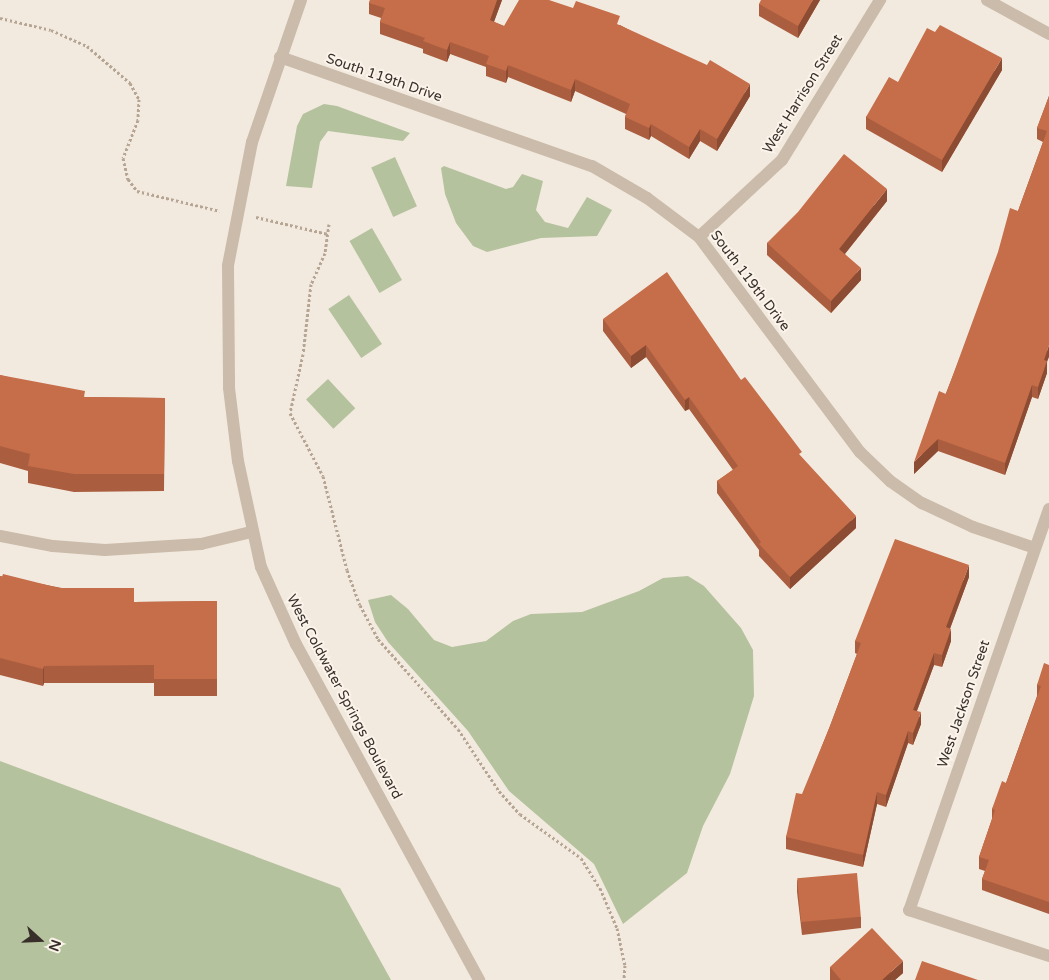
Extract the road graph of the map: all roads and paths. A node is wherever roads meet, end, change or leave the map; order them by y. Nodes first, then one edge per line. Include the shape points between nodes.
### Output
1 (301, 0) edge
2 (880, 0) edge
3 (987, 0) edge
4 (0, 18) edge
5 (1049, 34) edge
6 (280, 57) junction
7 (237, 214) junction
8 (329, 224) dead end
9 (328, 234) junction
10 (699, 237) junction
11 (1049, 509) edge
12 (251, 532) junction
13 (0, 536) edge
14 (1034, 548) junction
15 (1049, 956) edge
16 (479, 980) edge
17 (624, 980) edge

1 - 6 street, West Coldwater Springs Boulevard
2 - 10 street, West Harrison Street via 782,160
3 - 5 street
4 - 7 path via 51,30 87,46 130,82 139,99 138,120 123,158 128,180 137,192 186,206
6 - 7 street, West Coldwater Springs Boulevard via 252,142
6 - 10 street, South 119th Drive via 592,166 647,198
7 - 9 path via 291,223
7 - 12 street, West Coldwater Springs Boulevard via 228,266 229,388
8 - 9 path
9 - 17 path via 325,253 312,284 303,354 290,413 323,476 347,570 360,605 378,638 458,729 499,791 520,814 581,858 600,888 617,928
10 - 14 street, South 119th Drive via 860,452 890,481 922,503 973,527
11 - 14 street, West Jackson Street
12 - 13 street via 201,544 105,550 53,546
12 - 16 street, West Coldwater Springs Boulevard via 261,567 296,644
14 - 15 street, West Jackson Street via 909,910

